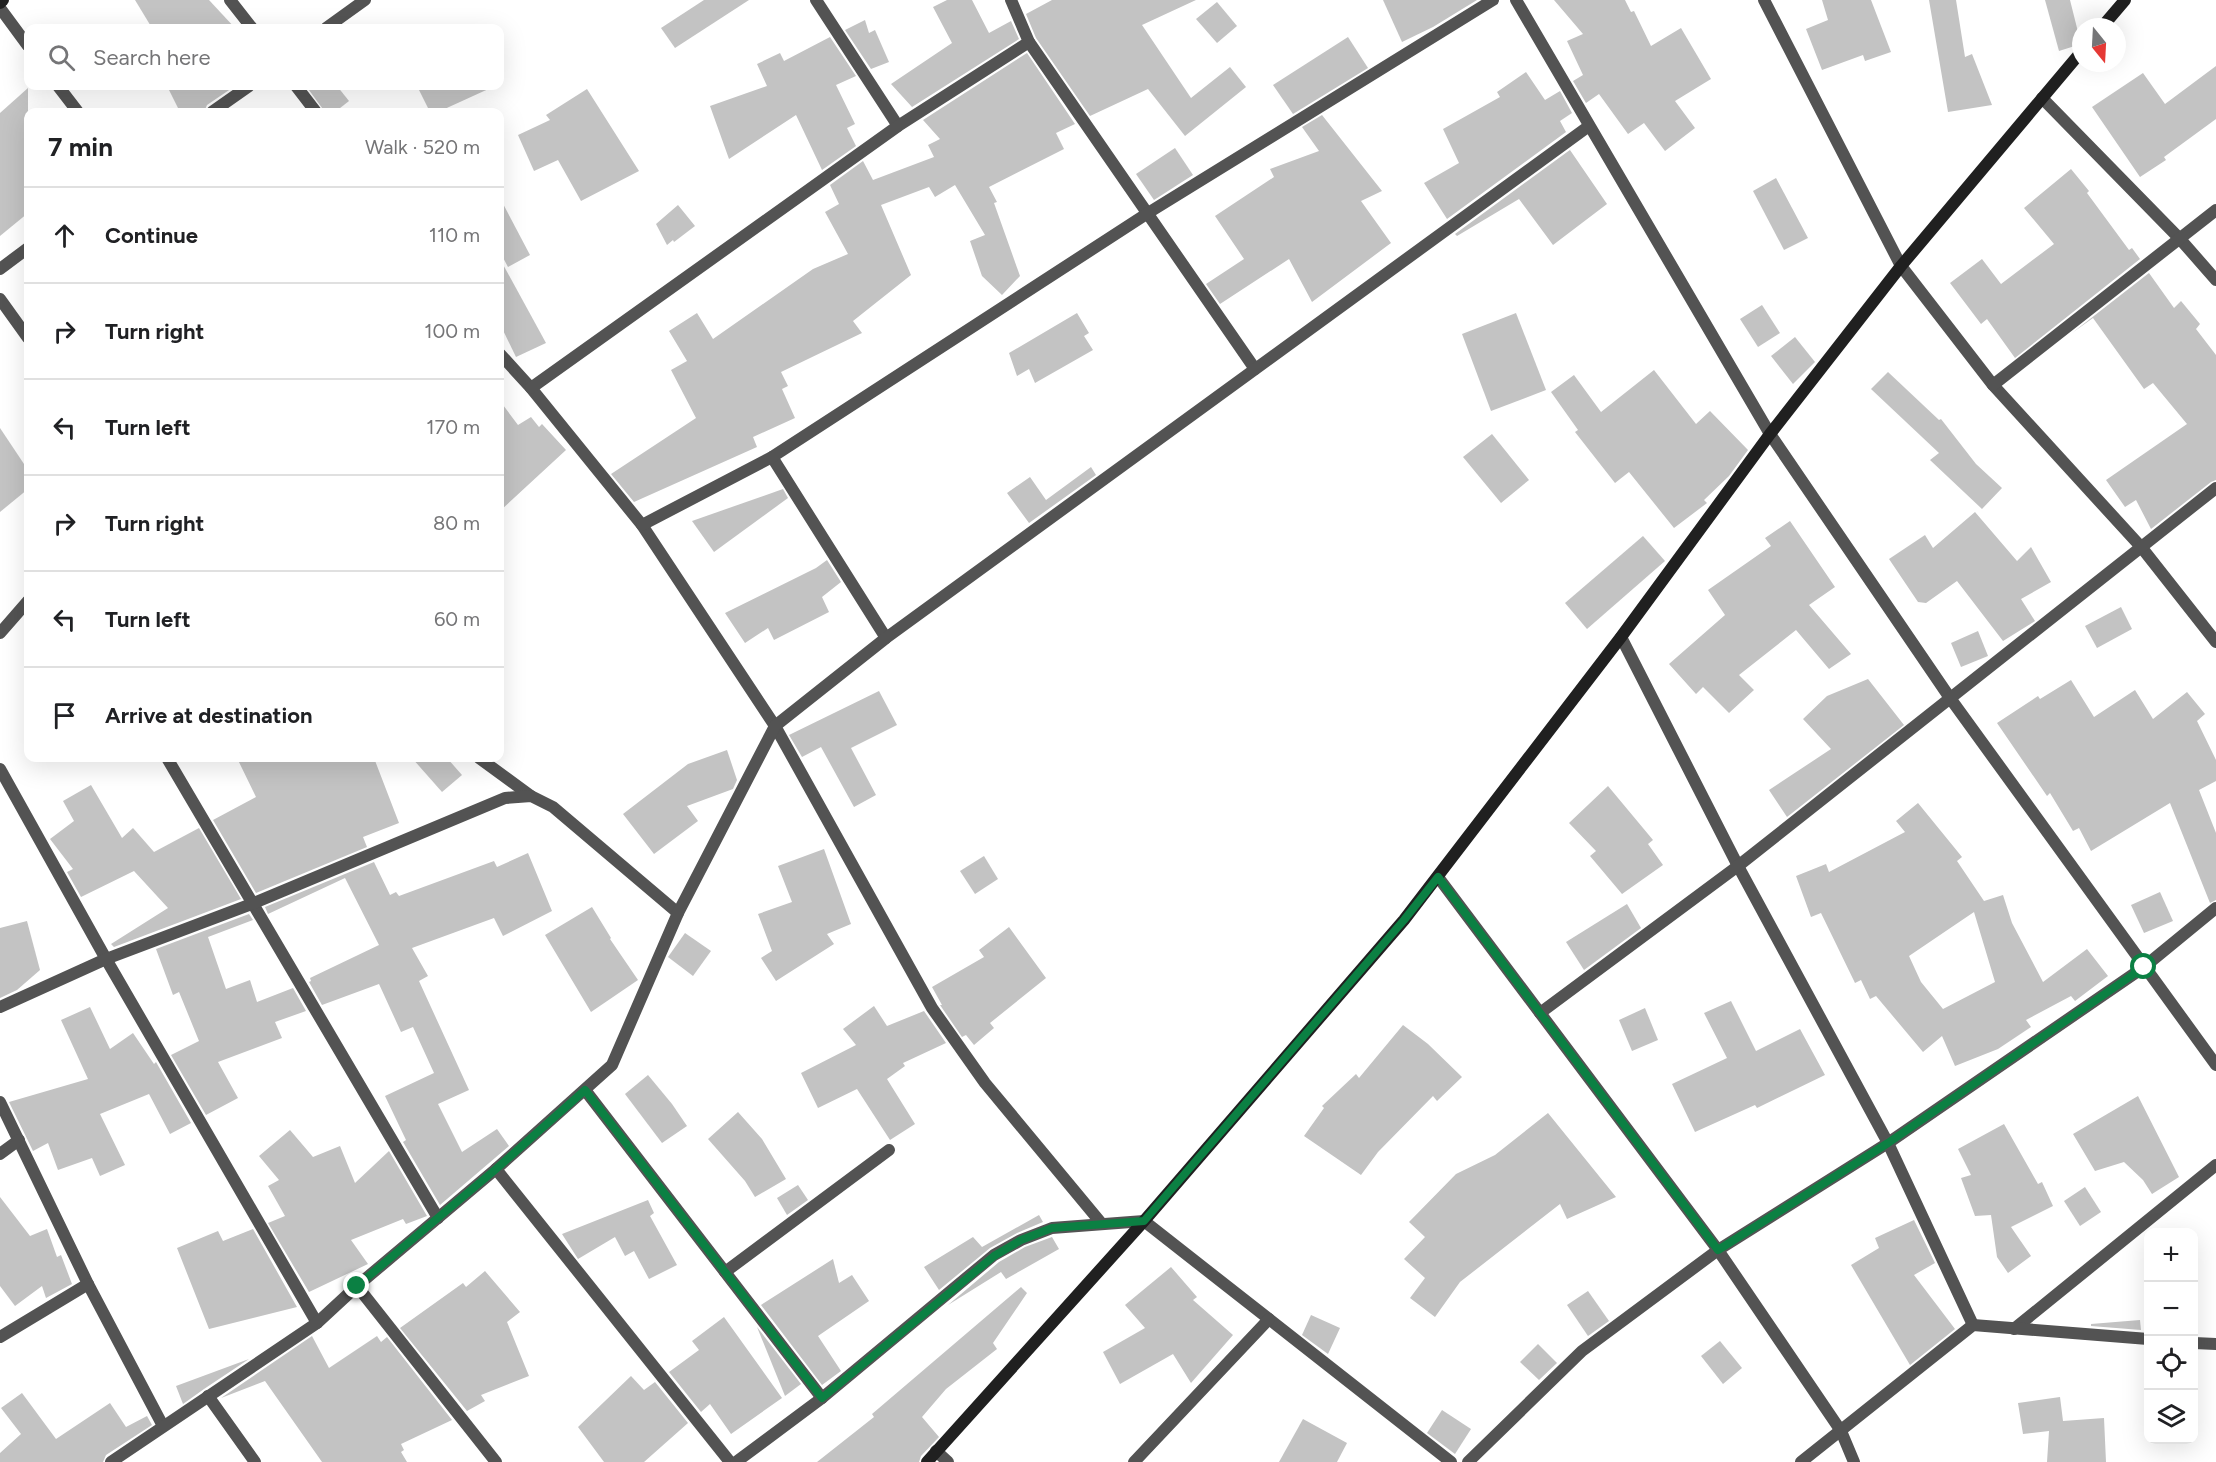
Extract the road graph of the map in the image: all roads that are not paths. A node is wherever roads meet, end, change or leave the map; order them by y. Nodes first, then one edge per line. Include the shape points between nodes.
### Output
1 (230, 0) edge
2 (364, 0) edge
3 (816, 0) edge
4 (1011, 0) edge
5 (1493, 0) edge
6 (1516, 0) edge
7 (1764, 0) edge
8 (2125, 0) edge
9 (0, 8) edge
10 (2110, 18) edge
11 (249, 24) edge
12 (331, 24) edge
13 (24, 41) edge
14 (1029, 42) junction
15 (2072, 63) edge
16 (61, 90) edge
17 (243, 90) edge
18 (299, 90) edge
19 (2042, 98) junction
20 (75, 108) edge
21 (218, 108) edge
22 (313, 108) edge
23 (898, 126) junction
24 (1589, 126) junction
25 (2216, 210) edge
26 (1148, 213) junction
27 (2180, 239) junction
28 (24, 251) edge
29 (1901, 266) junction
30 (0, 269) edge
31 (2216, 280) edge
32 (0, 300) edge
33 (24, 333) edge
34 (504, 358) edge
35 (1255, 369) junction
36 (1992, 385) junction
37 (531, 388) junction
38 (1770, 434) junction
39 (772, 457) junction
40 (2216, 488) edge
41 (642, 525) junction
42 (2142, 548) junction
43 (24, 606) edge
44 (0, 633) edge
45 (1621, 637) junction
46 (886, 638) junction
47 (2216, 642) edge
48 (1950, 698) junction
49 (775, 726) junction
50 (169, 762) edge
51 (484, 762) edge
52 (0, 769) edge
53 (531, 796) junction
54 (1738, 866) junction
55 (1438, 877) junction
56 (254, 903) junction
57 (2216, 908) edge
58 (678, 913) junction
59 (106, 959) junction
60 (2144, 967) junction
61 (0, 1007) edge
62 (1540, 1013) junction
63 (2216, 1065) edge
64 (585, 1090) junction
65 (0, 1102) edge
66 (19, 1140) junction
67 (1888, 1143) junction
68 (889, 1150) dead end
69 (0, 1154) edge
70 (2216, 1165) edge
71 (496, 1169) junction
72 (438, 1218) junction
73 (1144, 1221) junction
74 (1102, 1224) junction
75 (1718, 1250) junction
76 (725, 1272) junction
77 (88, 1284) junction
78 (357, 1286) junction
79 (1269, 1319) junction
80 (316, 1323) junction
81 (1973, 1325) junction
82 (2014, 1329) junction
83 (0, 1337) edge
84 (2144, 1339) edge
85 (2198, 1343) edge
86 (2216, 1344) edge
87 (208, 1396) junction
88 (822, 1398) junction
89 (163, 1426) junction
90 (1841, 1431) junction
91 (936, 1451) junction
92 (111, 1462) edge
93 (255, 1462) edge
94 (496, 1462) edge
95 (730, 1462) edge
96 (736, 1462) edge
97 (927, 1462) edge
98 (948, 1462) edge
99 (1134, 1462) edge
100 (1451, 1462) edge
101 (1468, 1462) edge
102 (1801, 1462) edge
103 (1854, 1462) edge

1 - 11 street
2 - 12 street
3 - 23 street
4 - 14 street
5 - 26 street
6 - 24 street
7 - 29 street
8 - 10 street
9 - 13 street
14 - 23 street
14 - 26 street
15 - 19 street
16 - 20 street
17 - 21 street
18 - 22 street
19 - 27 street
19 - 29 street
23 - 37 street
24 - 35 street
24 - 38 street
25 - 27 street
26 - 35 street
26 - 39 street
27 - 31 street
27 - 36 street
28 - 30 street
29 - 36 street
29 - 38 street
32 - 33 street
34 - 37 street
35 - 46 street
36 - 42 street
37 - 41 street
38 - 45 street
38 - 48 street
39 - 41 street
39 - 46 street
40 - 42 street
41 - 49 street
42 - 47 street
42 - 48 street
43 - 44 street
45 - 54 street
45 - 55 street
46 - 49 street
48 - 54 street
48 - 60 street
49 - 58 street
49 - 74 street via 932,1008 985,1083
50 - 56 street
51 - 53 street
52 - 59 street
53 - 56 street via 505,798
53 - 58 street via 554,807
54 - 62 street
54 - 67 street
55 - 62 street
55 - 73 street
56 - 59 street
56 - 72 street
57 - 60 street
58 - 64 street via 612,1065
59 - 61 street
59 - 80 street
60 - 63 street
60 - 67 street
62 - 75 street
64 - 71 street
64 - 76 street
65 - 66 street
66 - 69 street
66 - 77 street
67 - 75 street
67 - 81 street
68 - 76 street
70 - 82 street
71 - 72 street
71 - 95 street
72 - 78 street
73 - 74 street
73 - 79 street
73 - 91 street
74 - 88 street via 1052,1228 994,1256
75 - 90 street
75 - 101 street via 1582,1351
76 - 88 street
77 - 83 street
77 - 89 street
78 - 80 street
78 - 94 street
79 - 99 street
79 - 100 street
80 - 87 street
81 - 82 street
81 - 90 street
82 - 84 street
85 - 86 street
87 - 89 street
87 - 93 street
88 - 96 street
89 - 92 street
90 - 102 street
90 - 103 street
91 - 97 street
91 - 98 street

